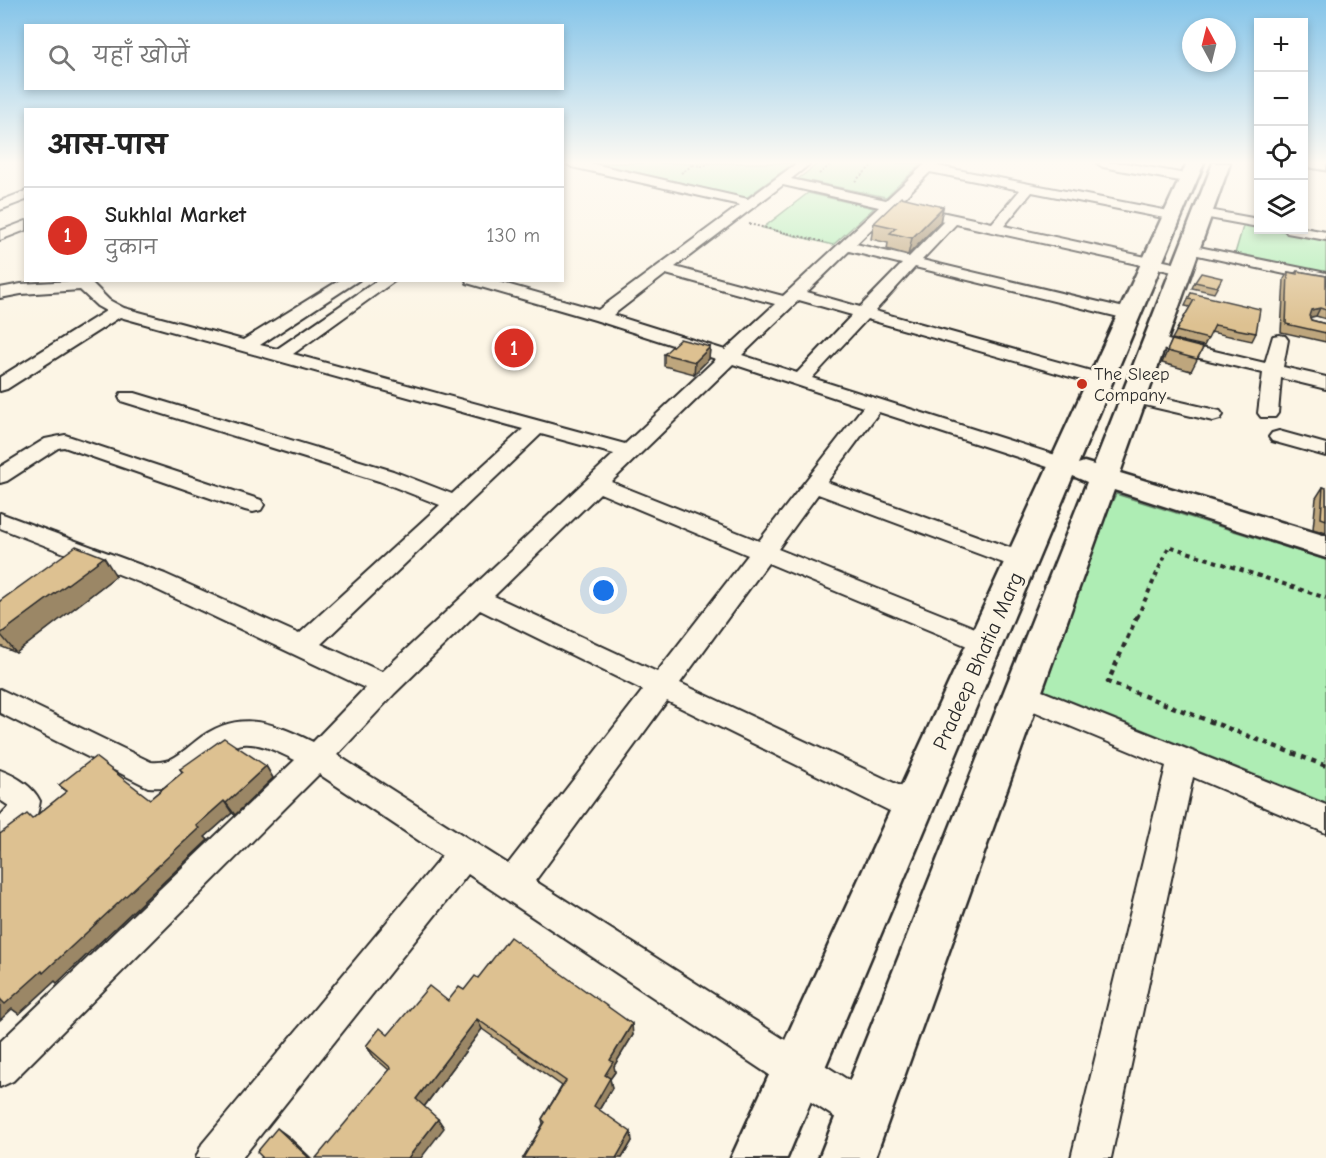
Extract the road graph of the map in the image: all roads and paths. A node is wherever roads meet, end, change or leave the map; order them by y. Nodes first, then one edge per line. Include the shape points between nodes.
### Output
1 (734, 217) edge
2 (876, 217) edge
3 (944, 217) edge
4 (1004, 217) edge
5 (1188, 217) edge
6 (1212, 217) edge
7 (953, 219) junction
8 (730, 220) junction
9 (1254, 222) edge
10 (24, 226) edge
11 (995, 228) junction
12 (1308, 233) edge
13 (1326, 236) edge
14 (0, 237) edge
15 (20, 245) dead end
16 (845, 246) junction
17 (911, 262) junction
18 (664, 269) junction
19 (1177, 273) junction
20 (1326, 278) edge
21 (349, 282) edge
22 (386, 282) edge
23 (480, 282) edge
24 (82, 283) edge
25 (0, 293) edge
26 (791, 298) junction
27 (118, 311) junction
28 (865, 312) junction
29 (1131, 315) junction
30 (601, 316) junction
31 (1280, 340) dead end
32 (1155, 342) junction
33 (246, 346) junction
34 (280, 355) junction
35 (728, 359) junction
36 (1273, 370) junction
37 (1102, 380) junction
38 (799, 381) junction
39 (1326, 382) edge
40 (0, 385) edge
41 (128, 397) dead end
42 (1134, 397) junction
43 (874, 405) junction
44 (1269, 413) dead end
45 (1213, 415) dead end
46 (538, 426) junction
47 (1279, 437) dead end
48 (1326, 450) edge
49 (630, 452) junction
50 (1064, 465) junction
51 (0, 476) edge
52 (1104, 477) junction
53 (597, 484) junction
54 (814, 485) junction
55 (456, 503) junction
56 (253, 505) dead end
57 (0, 520) edge
58 (1326, 548) edge
59 (764, 552) junction
60 (1022, 561) junction
61 (477, 598) junction
62 (1326, 598) edge
63 (986, 643) junction
64 (302, 647) junction
65 (385, 685) junction
66 (662, 687) junction
67 (1022, 694) junction
68 (0, 700) edge
69 (317, 757) junction
70 (1182, 760) junction
71 (1326, 766) edge
72 (0, 783) edge
73 (913, 807) junction
74 (1326, 819) edge
75 (0, 834) edge
76 (465, 853) junction
77 (513, 884) junction
78 (0, 1068) edge
79 (796, 1071) junction
80 (864, 1113) junction
81 (216, 1158) edge
82 (759, 1158) edge
83 (847, 1158) edge
84 (1091, 1158) edge

1 - 8 street
2 - 16 street
3 - 7 street
4 - 11 street
5 - 19 street, Pradeep Bhatia Marg
6 - 9 street
7 - 11 street
7 - 17 street
8 - 16 path
8 - 18 street
10 - 14 street
11 - 19 street
12 - 13 street
14 - 15 street
16 - 17 street
16 - 26 street
17 - 28 street
17 - 29 street
18 - 26 street
18 - 30 street
19 - 20 street
19 - 29 street, Pradeep Bhatia Marg
19 - 32 street, Pradeep Bhatia Marg
21 - 33 street
22 - 34 street
23 - 30 street
24 - 25 street
24 - 27 street
26 - 28 street
26 - 35 street
27 - 33 street
27 - 40 street
28 - 37 street
28 - 38 street
29 - 37 street, Pradeep Bhatia Marg
30 - 35 street
31 - 36 street
32 - 36 street
32 - 42 street, Pradeep Bhatia Marg
33 - 34 street
34 - 46 street
35 - 38 street
35 - 49 street
36 - 39 street
36 - 44 street
37 - 50 street, Pradeep Bhatia Marg
38 - 43 street
41 - 55 street via 386,476
42 - 45 street
42 - 52 street, Pradeep Bhatia Marg
43 - 50 street
43 - 54 street
46 - 49 street
46 - 55 street
47 - 48 street
49 - 53 street
50 - 52 street
50 - 60 street, Pradeep Bhatia Marg
51 - 56 street via 52,443 65,441
52 - 58 street
52 - 67 street, Pradeep Bhatia Marg
53 - 59 street
53 - 61 street
54 - 59 street
54 - 60 street
55 - 64 street
57 - 64 street via 157,580
59 - 63 street
59 - 66 street
60 - 63 street, Pradeep Bhatia Marg
61 - 65 street
61 - 66 street
62 - 71 path via 1169,546 1108,682
63 - 73 street, Pradeep Bhatia Marg
64 - 65 street
65 - 69 street
66 - 73 street
66 - 77 street
67 - 70 street
67 - 80 street, Pradeep Bhatia Marg
68 - 69 street via 159,777 172,775 219,741 240,732 261,733
69 - 76 street
69 - 78 street
70 - 74 street
70 - 84 street
72 - 75 street via 25,801 22,817
73 - 79 street, Pradeep Bhatia Marg
76 - 77 street
76 - 81 street
77 - 79 street
79 - 80 street
79 - 82 street, Pradeep Bhatia Marg
80 - 83 street, Pradeep Bhatia Marg

